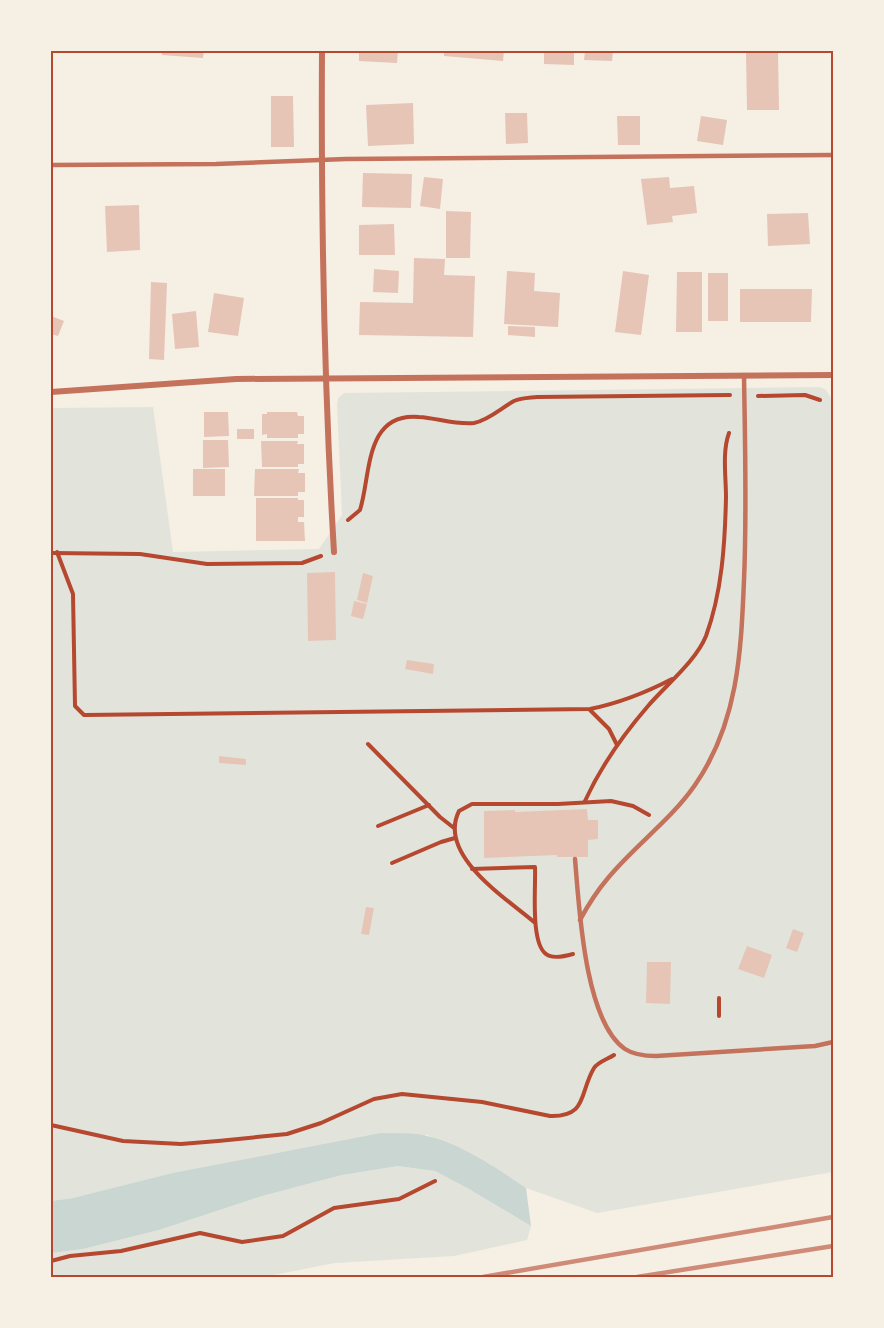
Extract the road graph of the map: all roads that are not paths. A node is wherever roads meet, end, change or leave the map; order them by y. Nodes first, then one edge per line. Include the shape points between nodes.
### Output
1 (322, 51) edge
2 (833, 155) edge
3 (321, 160) junction
4 (51, 165) edge
5 (744, 375) junction
6 (833, 375) edge
7 (325, 378) junction
8 (51, 392) edge
9 (334, 552) dead end
10 (575, 859) dead end
11 (580, 920) junction
12 (833, 1042) edge

1 - 3 street
2 - 3 lane
3 - 4 lane
3 - 7 street
5 - 6 street
5 - 7 street
5 - 11 lane via 746,521 737,684 719,739 695,785 609,876
7 - 8 street via 236,379
7 - 9 street
10 - 11 lane
11 - 12 lane via 596,1002 604,1022 625,1049 656,1056

